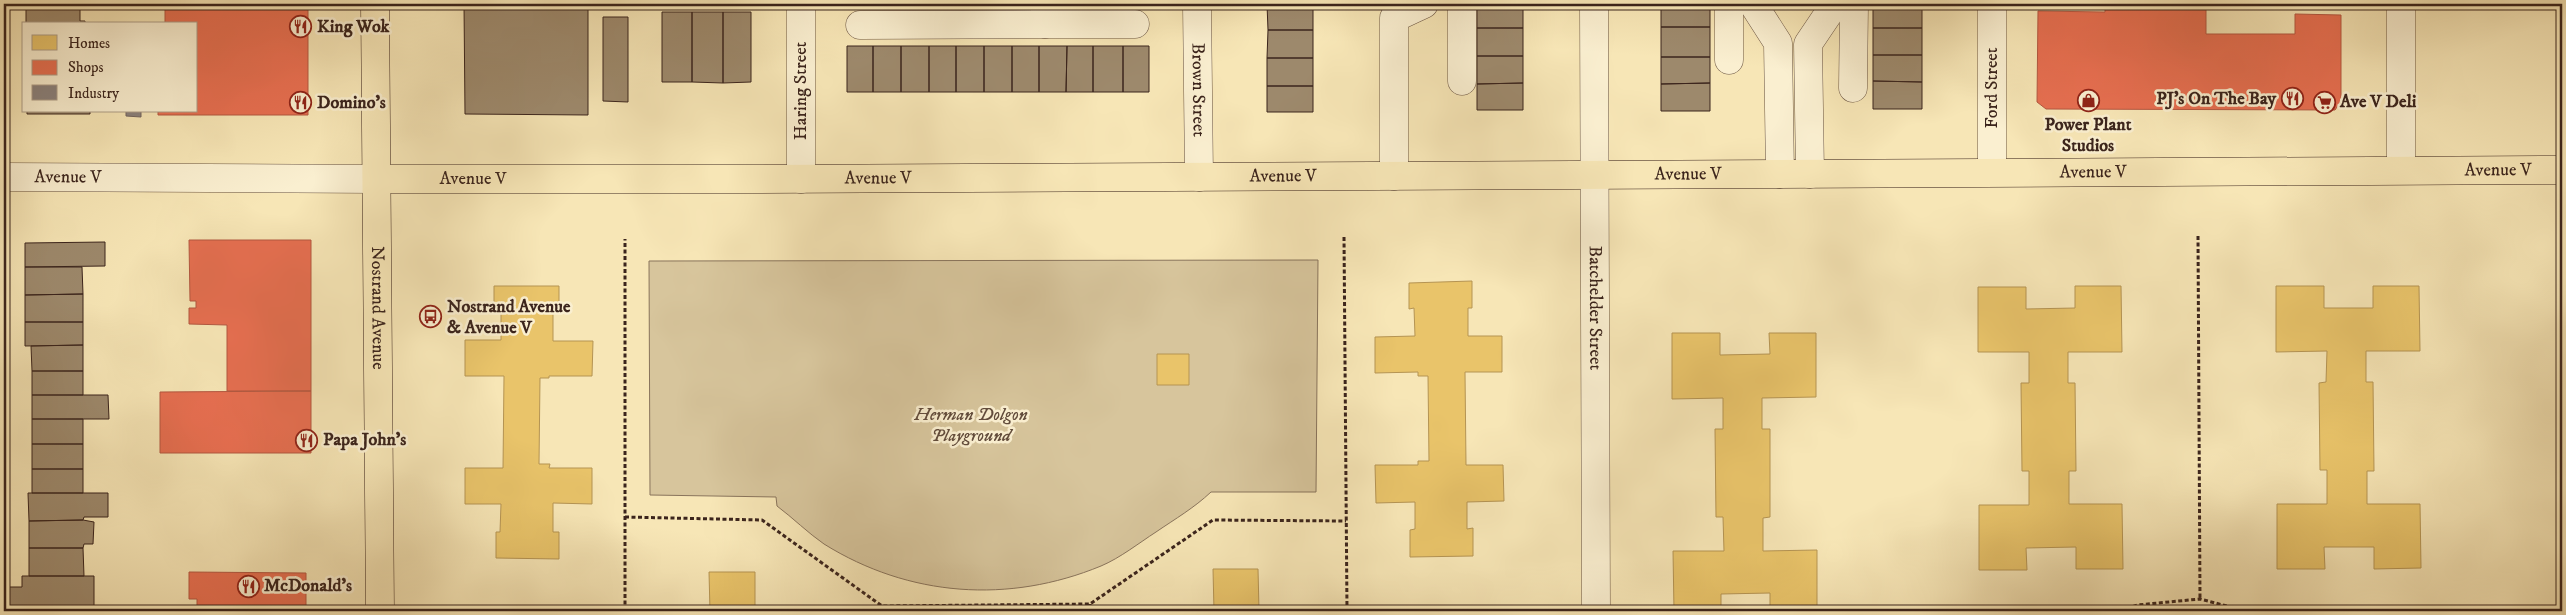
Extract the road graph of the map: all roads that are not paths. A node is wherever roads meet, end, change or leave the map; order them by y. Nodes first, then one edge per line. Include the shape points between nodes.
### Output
1 (375, 4) edge
2 (801, 4) edge
3 (1197, 4) edge
4 (1424, 4) edge
5 (1462, 4) edge
6 (1594, 4) edge
7 (1729, 4) edge
8 (1752, 4) edge
9 (1835, 4) edge
10 (1854, 4) edge
11 (1992, 4) edge
12 (2401, 4) edge
13 (1045, 14) edge
14 (1135, 24) dead end
15 (860, 25) dead end
16 (1729, 60) dead end
17 (1462, 81) dead end
18 (1853, 88) dead end
19 (2401, 170) junction
20 (2562, 170) edge
21 (1992, 172) junction
22 (1780, 174) junction
23 (1810, 174) junction
24 (1594, 175) junction
25 (1394, 176) junction
26 (4, 177) edge
27 (1198, 177) junction
28 (376, 179) junction
29 (801, 179) junction
30 (380, 611) edge
31 (1596, 611) edge

1 - 28 main road, Nostrand Avenue
2 - 29 street, Haring Street
3 - 27 street, Brown Street
4 - 25 street via 1394,18
5 - 17 street
6 - 24 street, Batchelder Street
7 - 16 street
8 - 22 street via 1778,43
9 - 23 street via 1808,44
10 - 18 street
11 - 21 street, Ford Street
12 - 19 street
13 - 14 street
13 - 15 street
19 - 20 main road, Avenue V
19 - 21 main road, Avenue V
21 - 23 main road, Avenue V
22 - 23 main road, Avenue V
22 - 24 main road, Avenue V
24 - 25 main road, Avenue V
24 - 31 street, Batchelder Street
25 - 27 main road, Avenue V
26 - 28 street, Avenue V
27 - 29 main road, Avenue V
28 - 29 main road, Avenue V
28 - 30 main road, Nostrand Avenue

